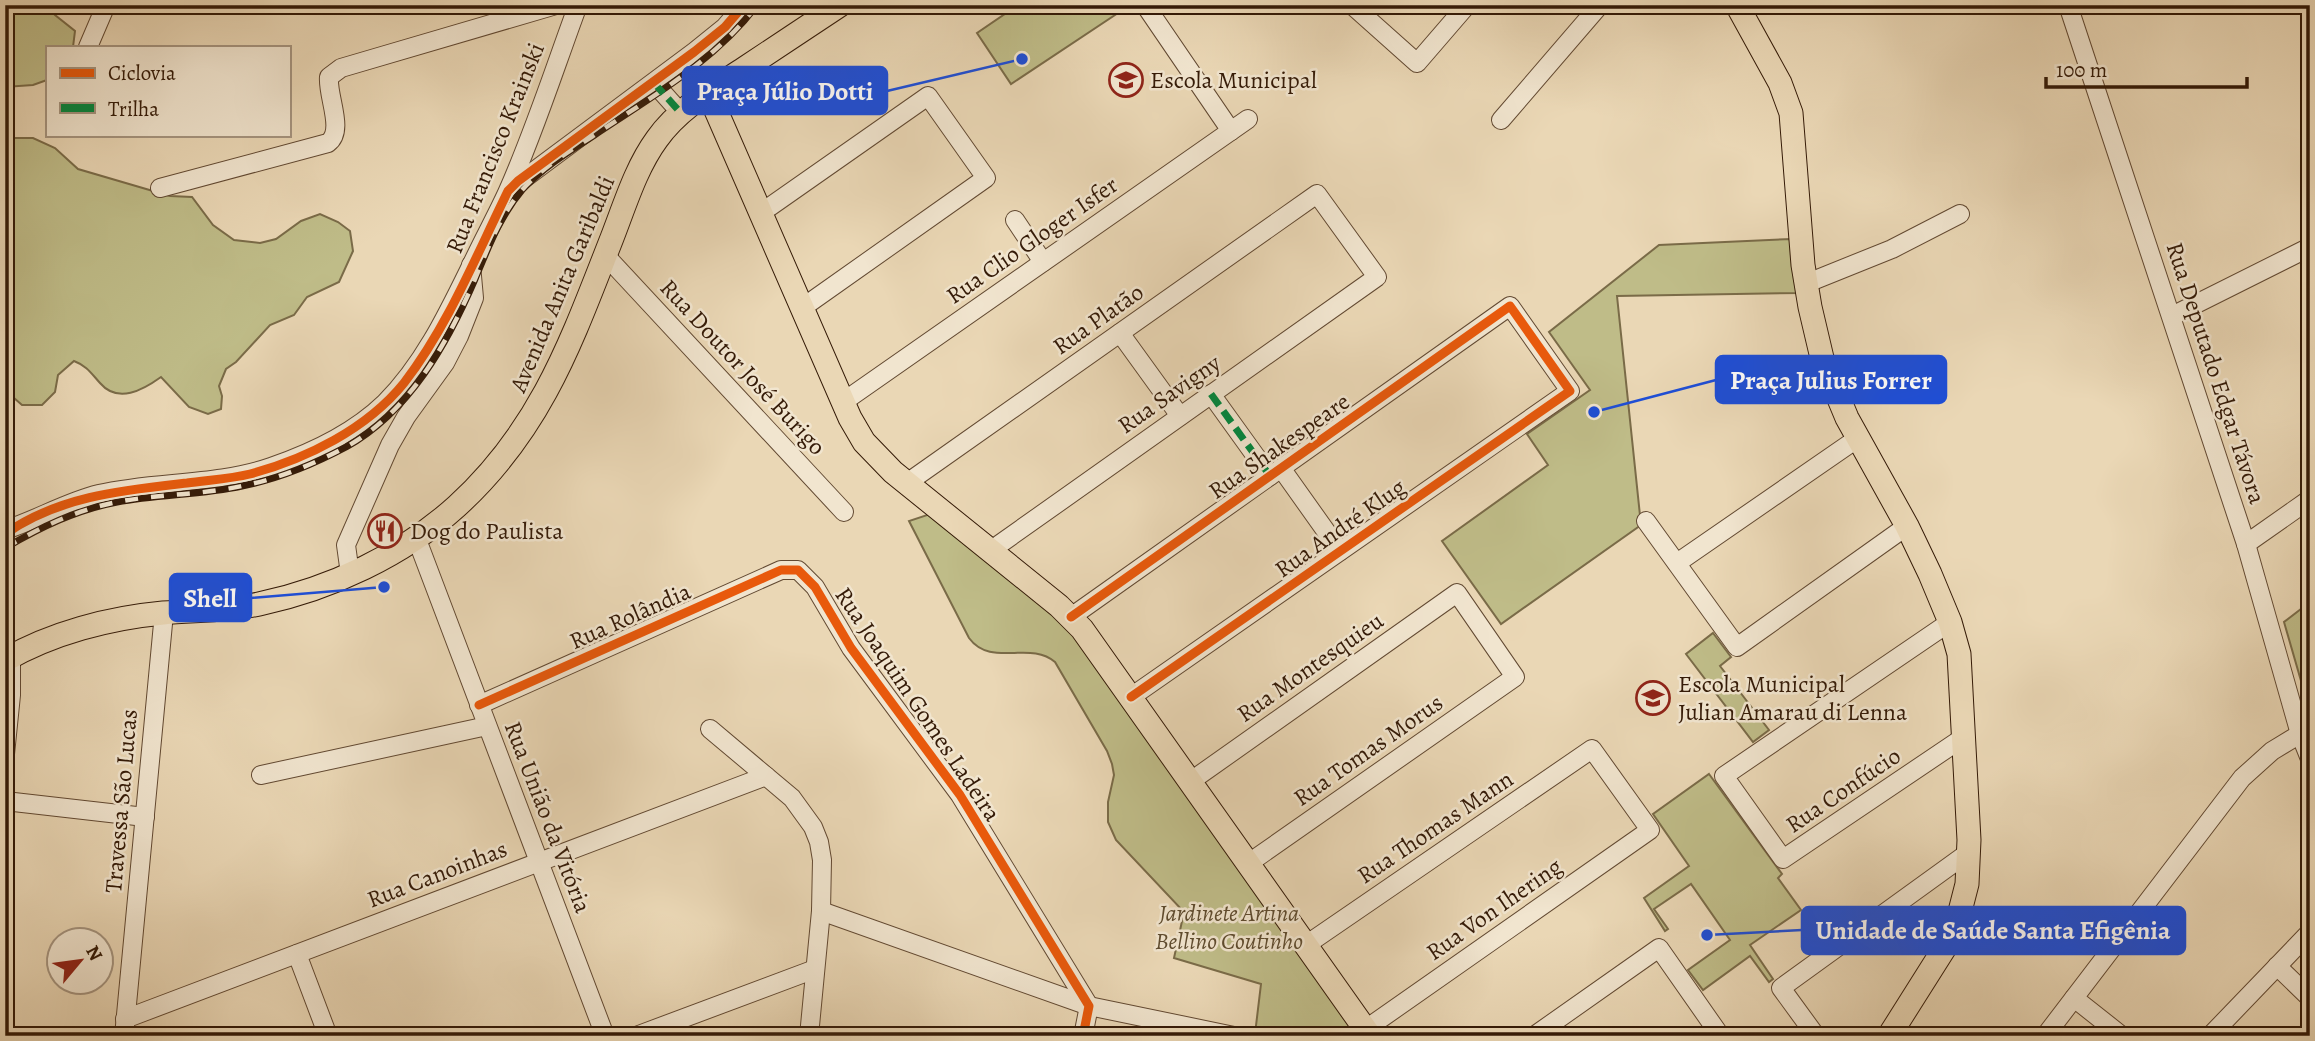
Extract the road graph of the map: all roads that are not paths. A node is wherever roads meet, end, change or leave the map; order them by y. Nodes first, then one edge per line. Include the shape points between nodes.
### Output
1 (106, 5) edge
2 (556, 5) edge
3 (578, 5) edge
4 (744, 5) edge
5 (840, 5) edge
6 (1145, 5) edge
7 (1352, 5) edge
8 (1467, 5) edge
9 (1600, 5) edge
10 (1737, 5) edge
11 (2068, 5) edge
12 (88, 46) edge
13 (654, 83) junction
14 (708, 92) junction
15 (680, 112) junction
16 (1248, 119) dead end
17 (1501, 120) dead end
18 (1231, 131) junction
19 (160, 188) dead end
20 (508, 191) junction
21 (761, 213) junction
22 (1960, 214) dead end
23 (1015, 220) dead end
24 (2310, 247) edge
25 (605, 255) junction
26 (1043, 262) junction
27 (471, 265) junction
28 (1377, 277) joint
29 (1805, 284) junction
30 (1510, 306) joint
31 (802, 307) junction
32 (2172, 316) junction
33 (1120, 333) junction
34 (1211, 394) junction
35 (843, 402) junction
36 (1180, 416) junction
37 (1858, 438) junction
38 (1275, 472) junction
39 (907, 484) junction
40 (2310, 499) edge
41 (844, 512) dead end
42 (1646, 521) dead end
43 (1907, 526) junction
44 (5, 530) edge
45 (416, 537) junction
46 (2246, 544) junction
47 (990, 551) junction
48 (1340, 551) junction
49 (1677, 563) junction
50 (799, 570) joint
51 (350, 574) junction
52 (1457, 593) joint
53 (164, 613) junction
54 (1071, 617) junction
55 (1951, 622) junction
56 (8, 659) edge
57 (1131, 696) junction
58 (479, 705) junction
59 (487, 726) junction
60 (710, 729) dead end
61 (2300, 734) junction
62 (1964, 737) junction
63 (1592, 749) joint
64 (5, 754) edge
65 (2310, 759) edge
66 (261, 775) dead end
67 (766, 776) junction
68 (1191, 781) junction
69 (5, 801) edge
70 (145, 817) junction
71 (1969, 852) junction
72 (539, 862) junction
73 (1249, 863) junction
74 (821, 911) junction
75 (2310, 932) edge
76 (1306, 945) junction
77 (297, 954) junction
78 (2277, 966) junction
79 (815, 970) junction
80 (2074, 998) junction
81 (2310, 998) edge
82 (1089, 1006) junction
83 (124, 1027) edge
84 (1713, 1033) edge
85 (1367, 1034) edge
86 (328, 1036) edge
87 (605, 1036) edge
88 (636, 1036) edge
89 (809, 1036) edge
90 (1083, 1036) edge
91 (1234, 1036) edge
92 (1534, 1036) edge
93 (1816, 1036) edge
94 (1889, 1036) edge
95 (2045, 1036) edge
96 (2122, 1036) edge
97 (2210, 1036) edge

1 - 12 street
2 - 19 street via 341,68 329,77 337,131 328,143
3 - 20 street, Rua Francisco Krainski
4 - 13 street
5 - 14 main road, Avenida Anita Garibaldi
6 - 18 street
7 - 8 street via 1417,63
9 - 17 street
10 - 29 main road via 1780,83 1791,113
11 - 32 street, Rua Deputado Edgar Távora
13 - 15 street
13 - 20 street
14 - 15 main road, Avenida Anita Garibaldi
14 - 21 main road
15 - 25 main road, Avenida Anita Garibaldi via 644,160
16 - 18 street, Rua Clio Gloger Isfer
18 - 26 street, Rua Clio Gloger Isfer
20 - 27 street, Rua Francisco Krainski
21 - 31 main road
21 - 31 street via 928,96 986,178
22 - 29 street via 1892,249
23 - 26 street
24 - 32 street
25 - 41 street, Rua Doutor José Burigo
25 - 45 main road, Avenida Anita Garibaldi via 563,359 528,424 477,486
26 - 35 street, Rua Clio Gloger Isfer
27 - 44 street via 431,342 403,383 367,419 344,434 296,458 248,474 100,494
27 - 51 street, Rua Francisco Krainski via 474,298 445,363 390,446 346,545
28 - 33 street, Rua Platão via 1317,194
28 - 34 street, Rua Savigny
29 - 37 main road via 1822,358
30 - 38 street, Rua Shakespeare
30 - 48 street, Rua André Klug via 1570,391
31 - 35 main road
32 - 46 street, Rua Deputado Edgar Távora
33 - 36 street
33 - 39 street, Rua Platão
34 - 36 street, Rua Savigny
34 - 38 street
35 - 39 main road via 864,442
36 - 47 street, Rua Savigny
37 - 43 main road
37 - 49 street
38 - 48 street
38 - 54 street, Rua Shakespeare
39 - 47 main road
40 - 46 street
42 - 49 street
43 - 49 street via 1737,647
43 - 55 main road
45 - 51 main road, Avenida Anita Garibaldi
45 - 58 street, Rua União da Vitória
46 - 61 street, Rua Deputado Edgar Távora
47 - 54 main road
48 - 57 street, Rua André Klug
50 - 58 street, Rua Rolândia via 781,570
50 - 82 street, Rua Joaquim Gomes Ladeira via 953,785
51 - 53 main road, Avenida Anita Garibaldi via 258,604
52 - 68 street, Rua Montesquieu
52 - 73 street, Rua Tomas Morus via 1515,677
53 - 56 main road, Avenida Anita Garibaldi via 86,627
53 - 70 street, Travessa São Lucas
54 - 57 main road
55 - 62 main road via 1959,654
55 - 62 street, Rua Confúcio via 1724,776 1783,859
56 - 64 street
57 - 68 main road
58 - 59 street, Rua União da Vitória
59 - 66 street
59 - 72 street, Rua União da Vitória
60 - 67 street
61 - 65 street, Rua Deputado Edgar Távora
61 - 80 street via 2242,778
62 - 71 main road
63 - 76 street, Rua Thomas Mann
63 - 85 street, Rua Von Ihering via 1650,830
67 - 72 street, Rua Canoinhas
67 - 74 street via 792,798 813,827 822,860
68 - 73 main road
69 - 70 street
70 - 83 street, Travessa São Lucas
71 - 93 street via 1781,988
71 - 94 main road via 1957,923
72 - 77 street, Rua Canoinhas
72 - 87 street, Rua União da Vitória
73 - 76 main road
74 - 79 street
74 - 82 street
75 - 78 street
76 - 85 main road
77 - 83 street, Rua Canoinhas
77 - 86 street
78 - 81 street
78 - 97 street
79 - 88 street
79 - 89 street
80 - 95 street
80 - 96 street
82 - 90 street
82 - 91 street
84 - 92 street via 1659,948

